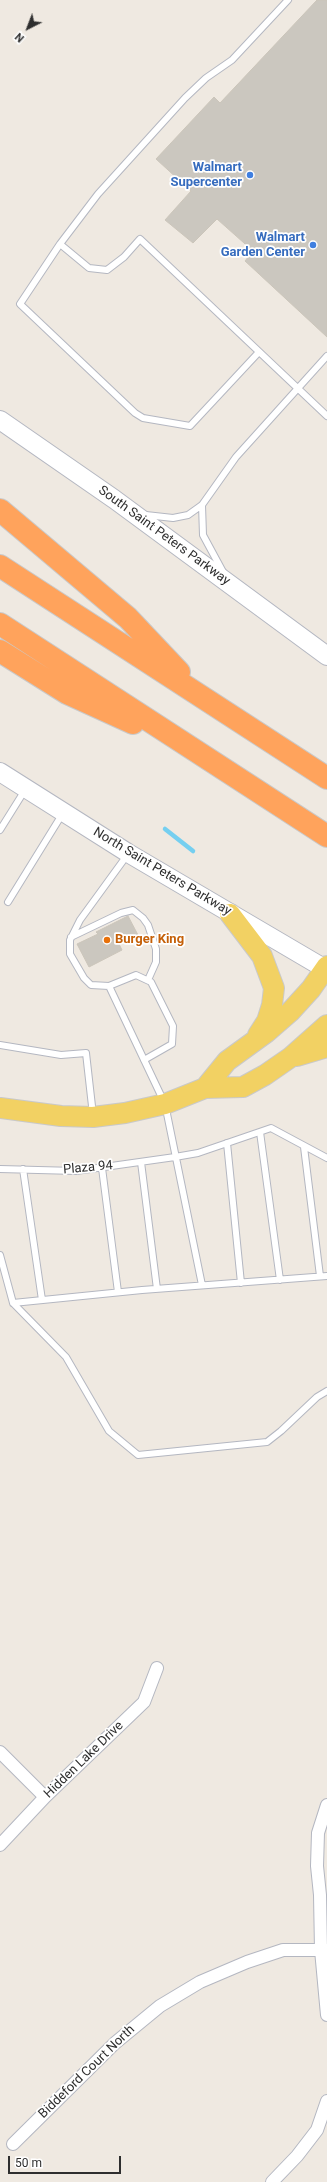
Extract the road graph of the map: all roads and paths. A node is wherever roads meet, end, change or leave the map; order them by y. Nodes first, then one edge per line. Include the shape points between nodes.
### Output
1 (288, 0) edge
2 (60, 244) junction
3 (260, 352) junction
4 (327, 357) edge
5 (297, 388) junction
6 (327, 416) edge
7 (0, 420) edge
8 (202, 505) junction
9 (0, 510) edge
10 (133, 513) junction
11 (0, 566) edge
12 (231, 585) junction
13 (0, 624) edge
14 (0, 651) edge
15 (327, 656) edge
16 (205, 699) junction
17 (196, 751) junction
18 (0, 772) edge
19 (327, 778) edge
20 (26, 788) junction
21 (64, 812) junction
22 (0, 830) edge
23 (327, 836) edge
24 (128, 853) junction
25 (8, 902) dead end
26 (230, 914) junction
27 (71, 937) junction
28 (326, 968) edge
29 (148, 980) junction
30 (109, 986) junction
31 (327, 1025) edge
32 (252, 1043) junction
33 (0, 1045) edge
34 (327, 1047) edge
35 (291, 1057) junction
36 (144, 1060) junction
37 (205, 1088) junction
38 (165, 1104) junction
39 (1, 1111) edge
40 (93, 1117) junction
41 (260, 1132) junction
42 (227, 1143) junction
43 (304, 1147) junction
44 (175, 1157) junction
45 (327, 1158) edge
46 (141, 1162) junction
47 (102, 1168) junction
48 (0, 1169) edge
49 (23, 1170) junction
50 (0, 1255) edge
51 (324, 1276) edge
52 (280, 1280) junction
53 (241, 1282) junction
54 (202, 1286) junction
55 (157, 1289) junction
56 (118, 1292) junction
57 (42, 1300) junction
58 (13, 1303) junction
59 (327, 1391) edge
60 (157, 1668) dead end
61 (0, 1752) edge
62 (45, 1797) junction
63 (327, 1805) edge
64 (0, 1844) edge
65 (324, 1950) edge
66 (327, 2015) edge
67 (327, 2101) edge
68 (13, 2144) dead end
69 (272, 2182) edge

1 - 2 lane via 232,60 206,78 185,98 98,194
2 - 3 lane via 89,268 107,270 124,257 140,239
2 - 3 lane via 20,304 143,418 190,426
3 - 5 lane
4 - 5 lane
5 - 6 lane
5 - 8 lane via 236,457
7 - 10 main road, South Saint Peters Parkway
8 - 10 lane via 188,515 173,518
8 - 12 lane via 203,535
9 - 16 highway via 128,618
10 - 12 main road, South Saint Peters Parkway
11 - 16 highway
12 - 15 main road, South Saint Peters Parkway
13 - 17 highway
14 - 17 highway via 67,693
16 - 19 highway
17 - 23 highway
18 - 20 main road, North Saint Peters Parkway
20 - 21 main road, North Saint Peters Parkway
20 - 22 lane
21 - 24 main road, North Saint Peters Parkway
21 - 25 lane
24 - 26 main road, North Saint Peters Parkway
24 - 27 lane via 80,920
26 - 28 main road, North Saint Peters Parkway
26 - 32 main road via 262,956 274,988 267,1021
27 - 29 lane via 121,913 133,910 148,925 156,948 156,962
27 - 30 lane via 70,954 84,978 92,985
28 - 32 main road via 290,1012
29 - 30 lane via 136,975
29 - 36 lane via 173,1026 172,1044
30 - 36 lane
31 - 35 main road
32 - 37 main road via 227,1060
33 - 40 lane via 62,1055 86,1053
34 - 35 main road
35 - 37 main road via 243,1087
36 - 38 lane
37 - 38 main road
38 - 40 main road
38 - 44 lane
39 - 40 main road
41 - 42 lane, Plaza 94
41 - 43 lane, Plaza 94 via 271,1128
41 - 52 lane
42 - 44 lane, Plaza 94 via 198,1153
42 - 53 lane
43 - 45 lane, Plaza 94
43 - 51 lane
44 - 46 lane, Plaza 94
44 - 54 lane
46 - 47 lane, Plaza 94
46 - 55 lane
47 - 49 lane, Plaza 94 via 76,1171
47 - 56 lane
48 - 49 lane, Plaza 94
49 - 57 lane
50 - 58 lane
51 - 52 lane
52 - 53 lane
53 - 54 lane
54 - 55 lane
55 - 56 lane
56 - 57 lane
57 - 58 lane
58 - 59 lane via 66,1357 109,1431 138,1455 266,1442
60 - 62 street, Hidden Lake Drive via 144,1702
61 - 62 street
62 - 64 street, Hidden Lake Drive
63 - 65 street via 318,1832 317,1866
65 - 66 street
65 - 68 street, Biddeford Court North via 282,1950 200,1982 160,2006 115,2043
67 - 69 street via 317,2130

